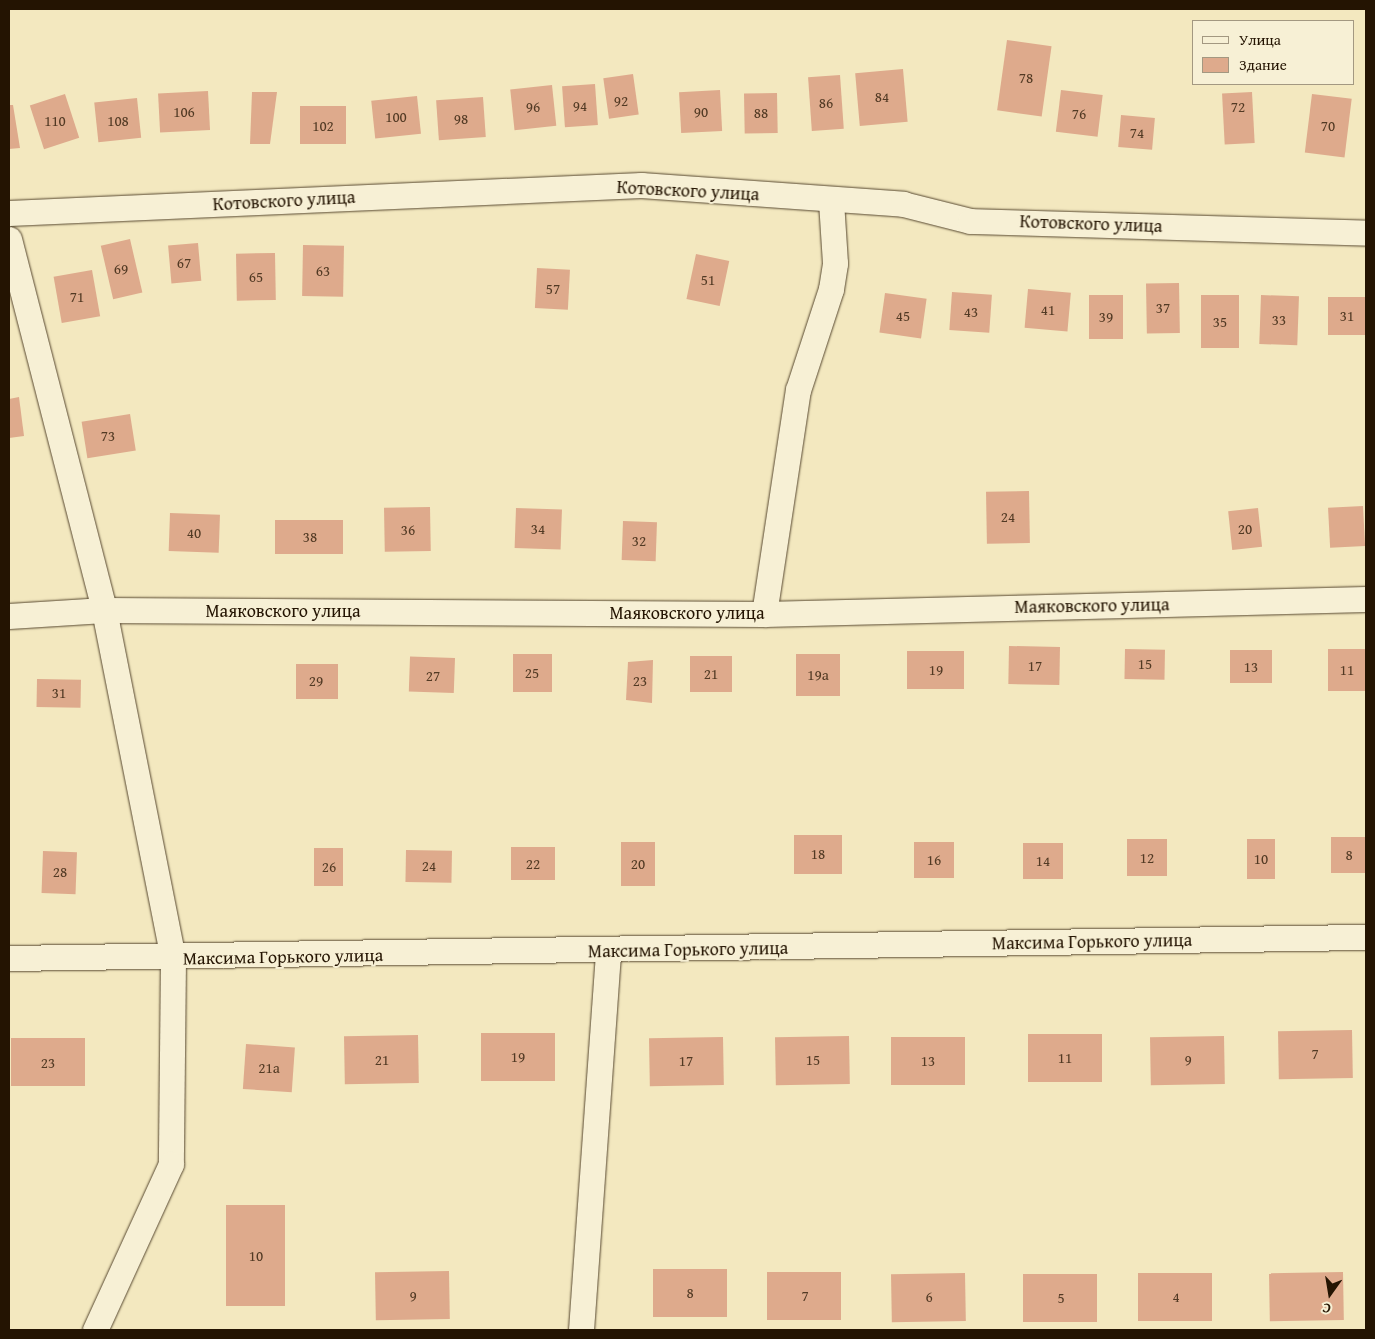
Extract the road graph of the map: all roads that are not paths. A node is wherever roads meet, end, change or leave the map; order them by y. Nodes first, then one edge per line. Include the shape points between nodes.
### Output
1 (831, 201) junction
2 (9, 213) edge
3 (1366, 233) edge
4 (9, 239) edge
5 (1366, 599) edge
6 (104, 610) junction
7 (764, 614) junction
8 (9, 616) edge
9 (1366, 937) edge
10 (608, 951) junction
11 (9, 958) edge
12 (174, 959) junction
13 (95, 1330) edge
14 (581, 1330) edge

1 - 2 street, Котовского улица via 641,185
1 - 3 street, Котовского улица via 903,204 970,220
1 - 7 street via 835,263 831,289 798,390
4 - 6 street
5 - 7 street, Маяковского улица
6 - 7 street, Маяковского улица
6 - 8 street, Маяковского улица
6 - 12 street
9 - 10 street, Максима Горького улица
10 - 12 street, Максима Горького улица
10 - 14 street
11 - 12 street, Максима Горького улица
12 - 13 street via 172,1164

